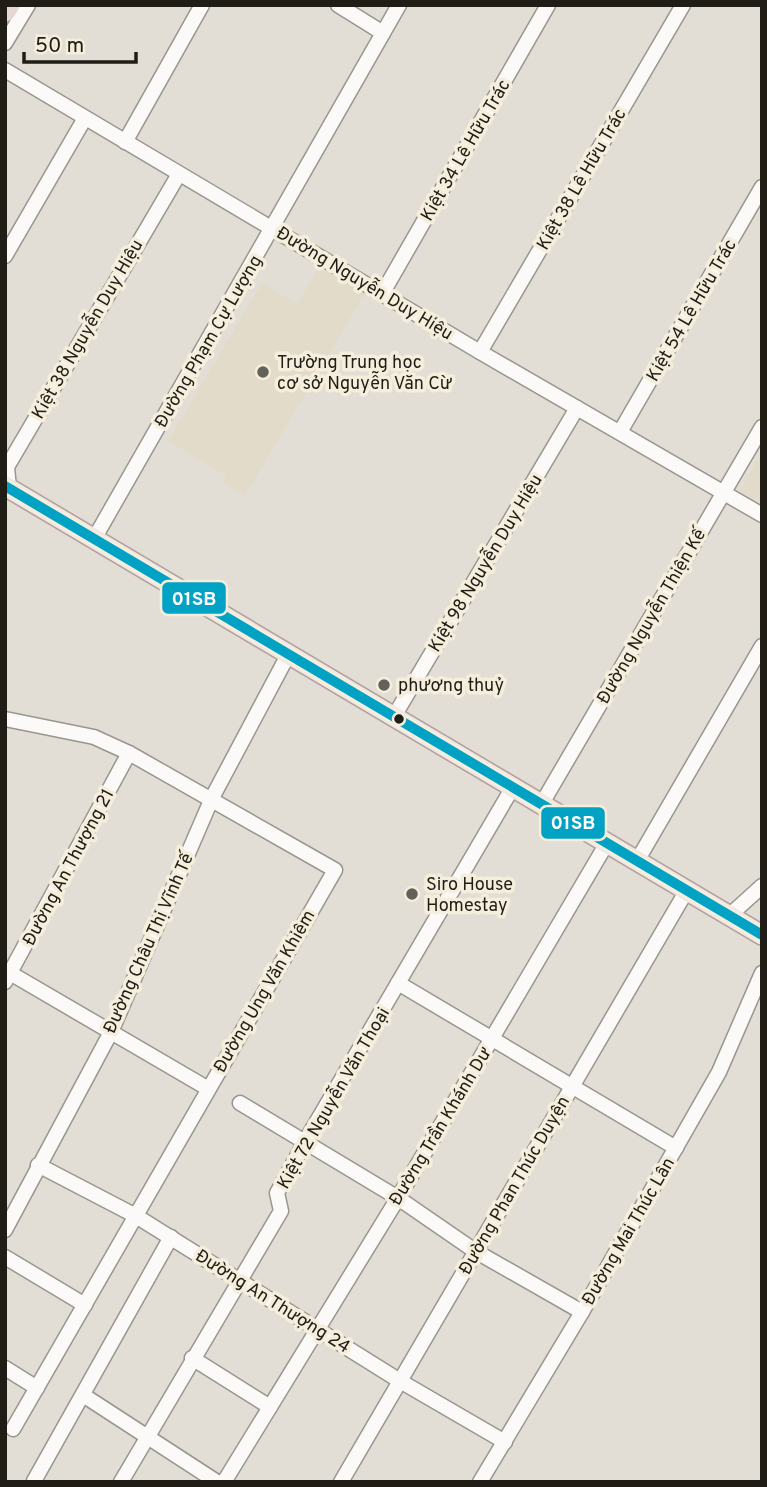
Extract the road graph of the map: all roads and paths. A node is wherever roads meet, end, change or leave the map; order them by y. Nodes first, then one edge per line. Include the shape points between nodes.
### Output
1 (9, 5) edge
2 (28, 5) edge
3 (202, 5) edge
4 (338, 5) edge
5 (399, 5) edge
6 (548, 5) edge
7 (682, 5) edge
8 (5, 11) edge
9 (383, 33) junction
10 (5, 43) edge
11 (5, 70) edge
12 (85, 118) junction
13 (125, 142) junction
14 (179, 174) junction
15 (762, 187) edge
16 (273, 228) junction
17 (5, 256) edge
18 (382, 294) junction
19 (480, 352) junction
20 (577, 408) junction
21 (762, 427) edge
22 (620, 432) junction
23 (6, 487) edge
24 (724, 491) junction
25 (762, 515) edge
26 (94, 538) junction
27 (762, 646) edge
28 (288, 655) junction
29 (393, 718) junction
30 (5, 719) edge
31 (129, 753) junction
32 (513, 787) junction
33 (212, 798) junction
34 (541, 805) junction
35 (607, 843) junction
36 (637, 861) junction
37 (762, 886) edge
38 (687, 890) junction
39 (730, 915) junction
40 (762, 935) edge
41 (762, 973) edge
42 (8, 978) edge
43 (398, 983) junction
44 (111, 1032) junction
45 (491, 1040) junction
46 (572, 1087) junction
47 (207, 1088) junction
48 (240, 1103) dead end
49 (306, 1140) junction
50 (676, 1148) junction
51 (38, 1165) junction
52 (398, 1198) junction
53 (136, 1216) junction
54 (5, 1230) edge
55 (170, 1237) junction
56 (475, 1251) junction
57 (5, 1257) edge
58 (238, 1279) junction
59 (85, 1305) junction
60 (582, 1312) junction
61 (317, 1327) junction
62 (192, 1358) junction
63 (5, 1368) edge
64 (400, 1381) junction
65 (37, 1388) junction
66 (83, 1395) junction
67 (270, 1407) junction
68 (13, 1429) dead end
69 (147, 1438) junction
70 (505, 1441) junction
71 (34, 1481) edge
72 (121, 1482) edge
73 (217, 1482) edge
74 (224, 1482) edge
75 (341, 1482) edge
76 (480, 1482) edge

1 - 8 highway
2 - 10 street
3 - 13 street
4 - 9 street
5 - 9 street, Đường Phạm Cự Lượng
6 - 18 street, Kiệt 34 Lê Hữu Trác
7 - 19 street, Kiệt 38 Lê Hữu Trác
9 - 16 street, Đường Phạm Cự Lượng
11 - 12 street, Đường Nguyễn Duy Hiệu
12 - 13 street, Đường Nguyễn Duy Hiệu
12 - 17 street
13 - 14 street, Đường Nguyễn Duy Hiệu
14 - 16 street, Đường Nguyễn Duy Hiệu
14 - 23 street, Kiệt 38 Nguyễn Duy Hiệu via 7,467
15 - 22 street, Kiệt 54 Lê Hữu Trác
16 - 18 street, Đường Nguyễn Duy Hiệu
16 - 26 street, Đường Phạm Cự Lượng
18 - 19 street, Đường Nguyễn Duy Hiệu
19 - 20 street, Đường Nguyễn Duy Hiệu
20 - 22 street, Đường Nguyễn Duy Hiệu
20 - 29 street, Kiệt 98 Nguyễn Duy Hiệu
21 - 24 street, Đường Nguyễn Thiện Kế
22 - 24 street, Đường Nguyễn Duy Hiệu
23 - 26 main road
24 - 25 street, Đường Nguyễn Duy Hiệu
24 - 34 street, Đường Nguyễn Thiện Kế
26 - 28 main road
27 - 36 street
28 - 29 main road
28 - 33 street, Đường Châu Thị Vĩnh Tế
29 - 32 main road
30 - 31 street, Đường Ung Văn Khiêm via 94,737
31 - 33 street, Đường Ung Văn Khiêm
31 - 42 street, Đường An Thượng 21
32 - 34 main road
32 - 43 street, Kiệt 72 Nguyễn Văn Thoại
33 - 44 street, Đường Châu Thị Vĩnh Tế
33 - 47 street, Đường Ung Văn Khiêm via 335,870
34 - 35 main road
35 - 36 main road
35 - 45 street, Đường Trần Khánh Dư
36 - 38 main road
37 - 39 street
38 - 39 main road
38 - 46 street, Đường Phan Thúc Duyện
39 - 40 main road
41 - 50 street, Đường Mai Thúc Lân via 719,1072
42 - 44 street
43 - 45 street
43 - 49 street, Kiệt 72 Nguyễn Văn Thoại
44 - 47 street
44 - 51 street, Đường Châu Thị Vĩnh Tế
45 - 46 street
45 - 52 street, Đường Trần Khánh Dư
46 - 50 street
46 - 56 street, Đường Phan Thúc Duyện
47 - 53 street, Đường Ung Văn Khiêm
48 - 49 street
49 - 52 street
49 - 58 street, Kiệt 72 Nguyễn Văn Thoại via 277,1193 281,1211
50 - 60 street, Đường Mai Thúc Lân
51 - 53 street, Đường An Thượng 24
51 - 54 street, Đường Châu Thị Vĩnh Tế
52 - 56 street
52 - 61 street, Đường Trần Khánh Dư
53 - 55 street, Đường An Thượng 24
53 - 59 street, Đường Ung Văn Khiêm
55 - 58 street, Đường An Thượng 24
55 - 66 street
56 - 60 street
56 - 64 street, Đường Phan Thúc Duyện
57 - 59 street
58 - 61 street, Đường An Thượng 24
58 - 62 street, Kiệt 72 Nguyễn Văn Thoại
59 - 65 street, Đường Ung Văn Khiêm
60 - 70 street, Đường Mai Thúc Lân
61 - 64 street, Đường An Thượng 24
61 - 67 street, Đường Trần Khánh Dư
62 - 67 street
62 - 69 street, Kiệt 72 Nguyễn Văn Thoại
63 - 65 street
64 - 70 street, Đường An Thượng 24
64 - 75 street, Đường Phan Thúc Duyện
65 - 68 street, Đường Ung Văn Khiêm
66 - 69 street
66 - 71 street
67 - 74 street, Đường Trần Khánh Dư
69 - 72 street, Kiệt 72 Nguyễn Văn Thoại
69 - 73 street
70 - 76 street, Đường Mai Thúc Lân

